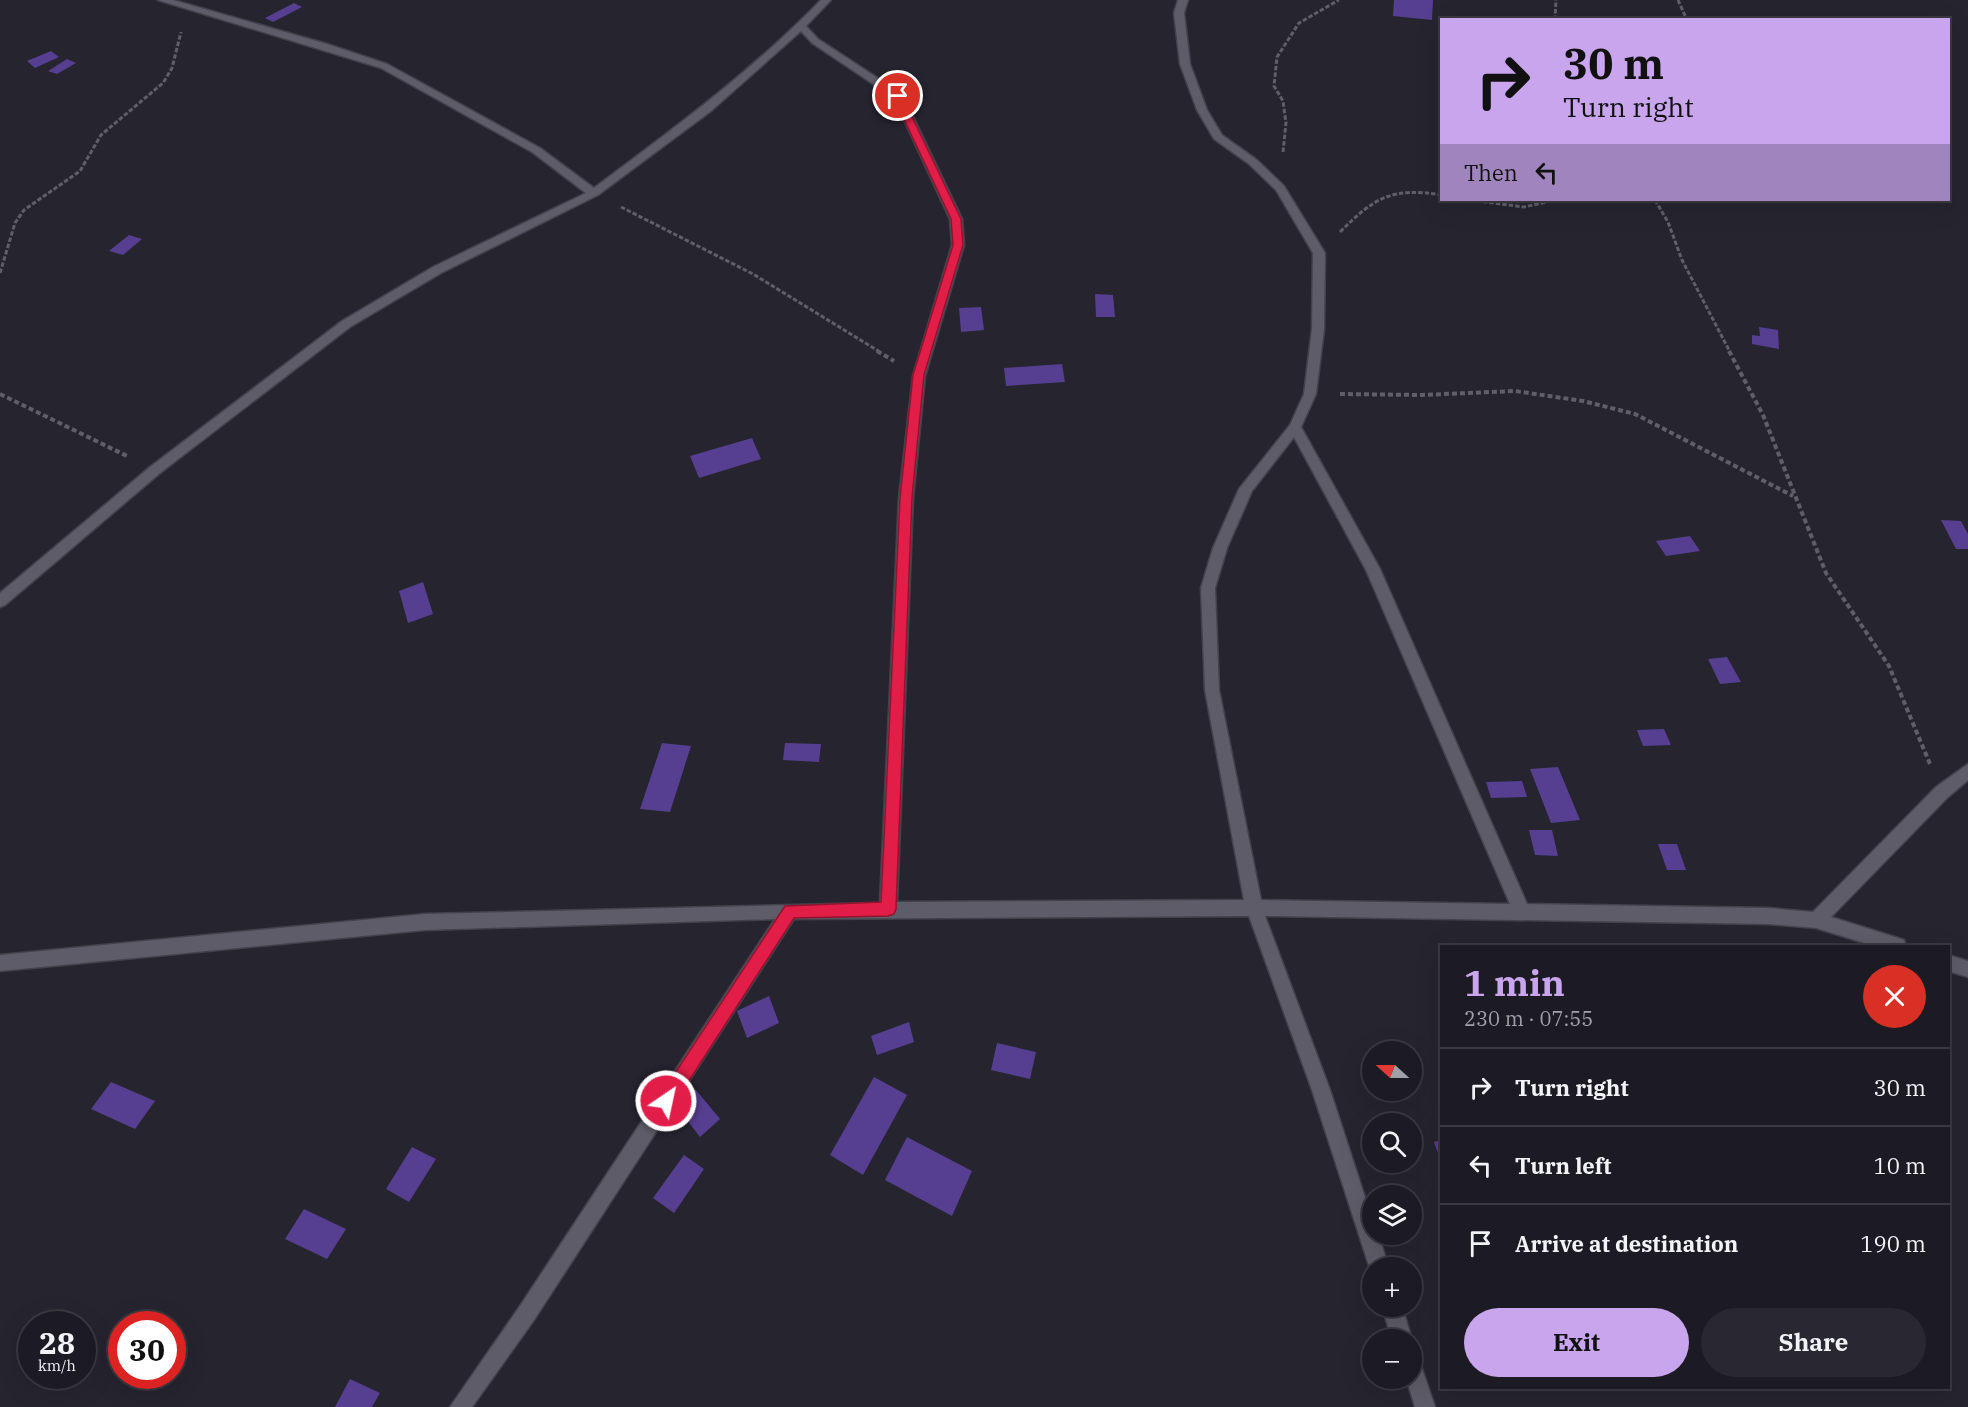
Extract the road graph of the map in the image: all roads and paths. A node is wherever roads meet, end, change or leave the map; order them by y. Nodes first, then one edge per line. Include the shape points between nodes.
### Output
1 (163, 0) edge
2 (826, 0) edge
3 (1182, 0) edge
4 (1339, 0) edge
5 (1556, 0) edge
6 (1678, 0) edge
7 (186, 6) junction
8 (1555, 18) edge
9 (1687, 18) edge
10 (801, 26) junction
11 (1280, 188) junction
12 (594, 193) junction
13 (1440, 195) edge
14 (1477, 201) edge
15 (1553, 201) edge
16 (1656, 201) edge
17 (1319, 253) junction
18 (0, 273) edge
19 (919, 375) junction
20 (0, 394) edge
21 (1310, 394) junction
22 (1295, 427) junction
23 (155, 470) junction
24 (1794, 496) junction
25 (0, 601) edge
26 (1968, 771) edge
27 (1942, 792) junction
28 (1254, 908) junction
29 (888, 909) junction
30 (790, 911) junction
31 (1522, 913) junction
32 (1816, 920) junction
33 (1895, 945) edge
34 (0, 963) edge
35 (1950, 964) edge
36 (1968, 969) edge
37 (1375, 1257) edge
38 (1419, 1389) edge
39 (460, 1407) edge
40 (1425, 1407) edge

1 - 7 street
2 - 10 street
3 - 11 street via 1179,13 1185,64 1202,110 1218,137
4 - 11 path via 1299,23 1277,57 1274,86 1283,101 1286,123
5 - 8 path
6 - 9 path
7 - 12 street via 384,66 536,150
7 - 18 path via 172,68 163,83 101,135 80,171 24,210 15,223
10 - 12 street via 706,109
10 - 19 street via 815,41 898,96 956,219 958,245
11 - 17 street
12 - 19 path via 753,274
12 - 23 street via 437,270 346,324
13 - 17 path via 1406,191 1386,194 1368,203
14 - 15 path via 1542,207
16 - 24 path via 1763,415
17 - 21 street
19 - 29 street via 906,498
20 - 23 path
21 - 22 street
21 - 24 path via 1515,391 1583,401 1635,414
22 - 28 street via 1246,489 1220,548 1208,588 1212,690
22 - 31 street via 1373,569
23 - 25 street
24 - 27 path via 1826,573 1889,666
26 - 27 street
27 - 32 street
28 - 29 street
28 - 31 street
28 - 37 street via 1321,1090
29 - 30 street
30 - 34 street via 424,922
30 - 39 street via 527,1313
31 - 32 street
32 - 33 street
35 - 36 street
38 - 40 street

